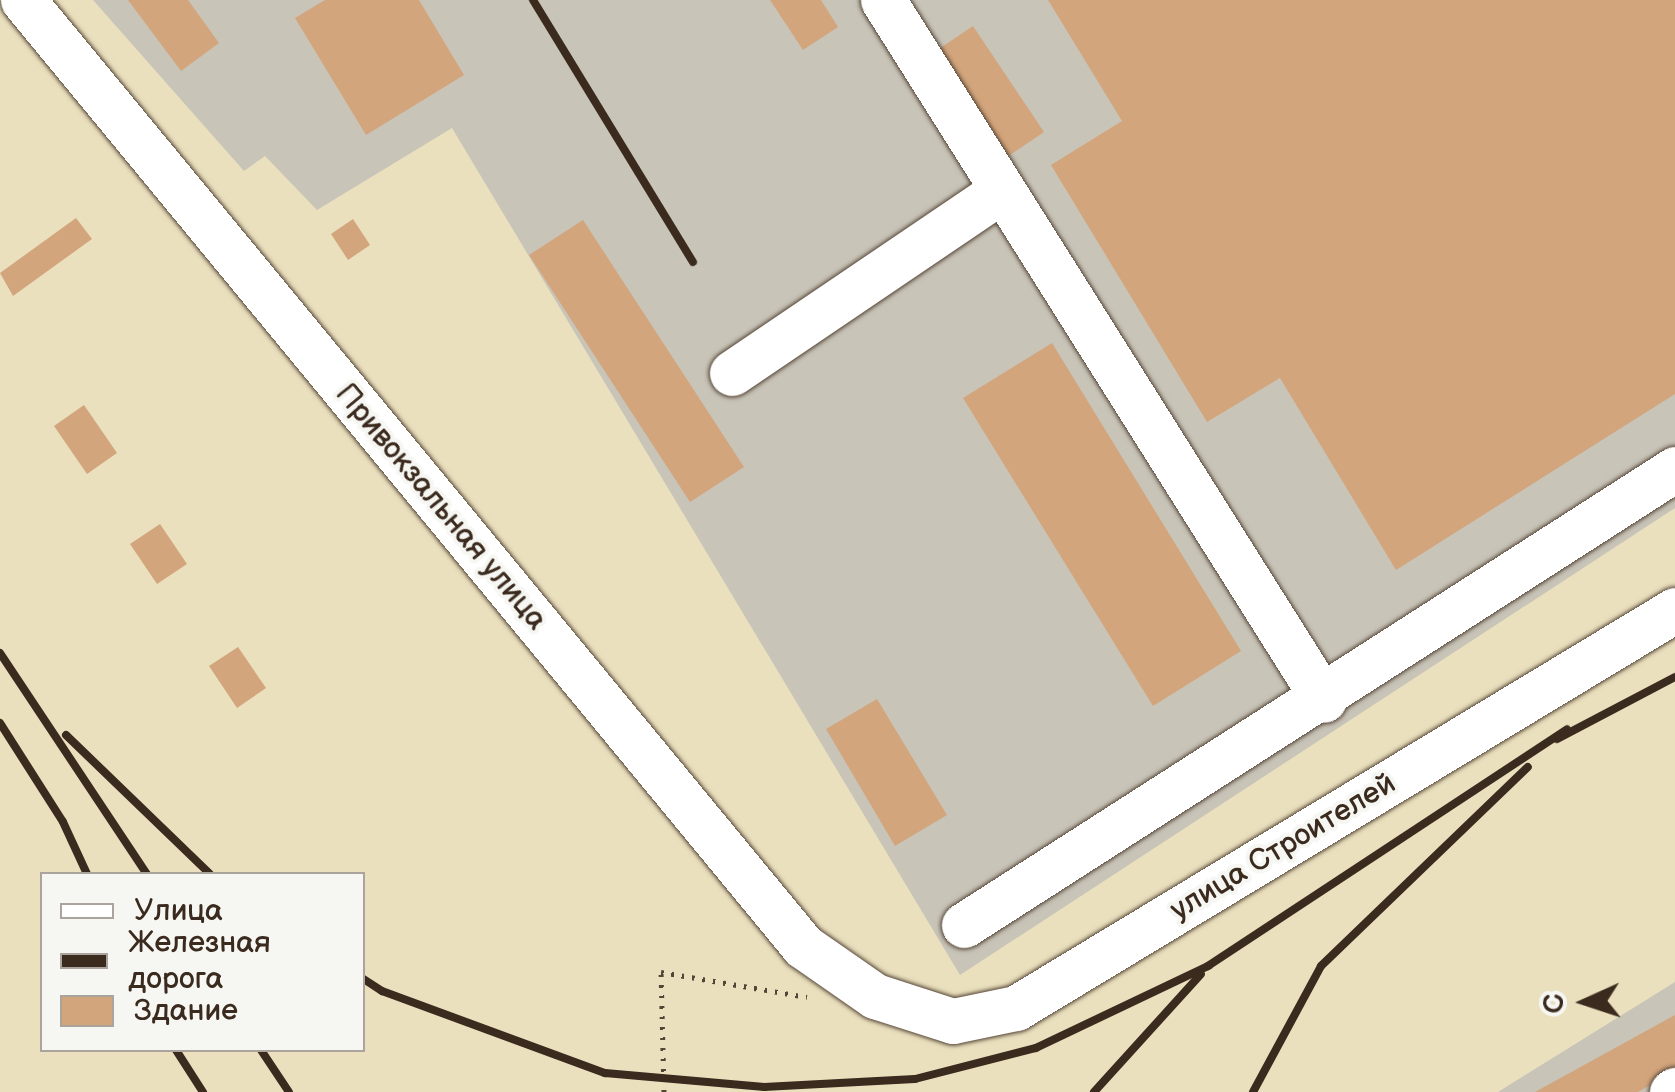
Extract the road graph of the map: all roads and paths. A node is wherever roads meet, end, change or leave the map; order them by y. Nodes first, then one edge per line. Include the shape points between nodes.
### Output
1 (22, 0) edge
2 (883, 0) edge
3 (0, 17) edge
4 (1002, 190) junction
5 (732, 374) dead end
6 (1675, 469) edge
7 (1675, 610) edge
8 (1324, 700) junction
9 (964, 924) dead end
10 (875, 996) joint
11 (811, 998) dead end
12 (664, 1092) edge

1 - 3 street
1 - 10 street, Привокзальная улица via 803,946
2 - 4 street
4 - 5 street
4 - 8 street
6 - 8 street
7 - 10 street, улица Строителей via 1016,1008 953,1021
8 - 9 street
11 - 12 path via 661,972

